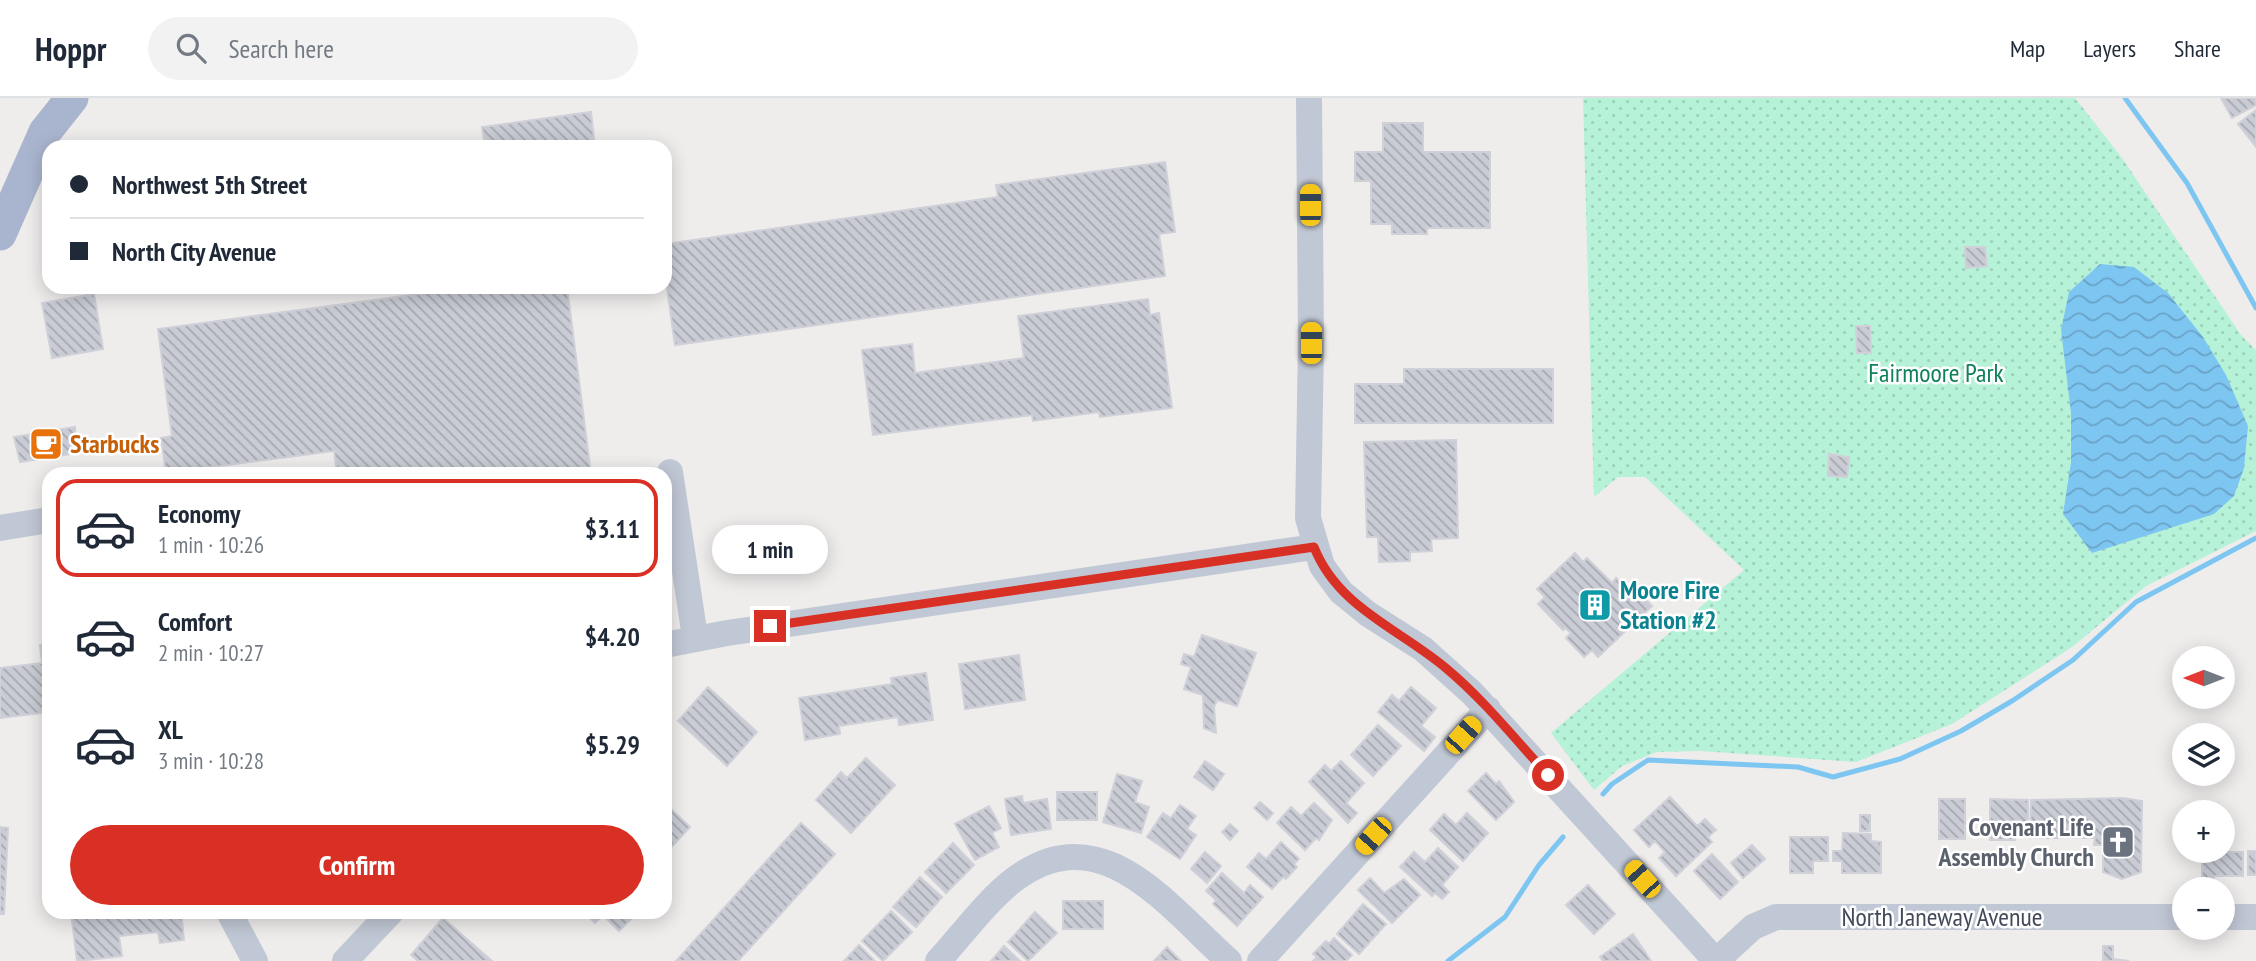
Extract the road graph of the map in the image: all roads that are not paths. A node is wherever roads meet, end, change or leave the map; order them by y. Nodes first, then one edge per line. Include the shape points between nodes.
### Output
1 (72, 98) edge
2 (1309, 98) edge
3 (0, 234) edge
4 (672, 485) edge
5 (42, 521) edge
6 (0, 528) edge
7 (1314, 547) junction
8 (695, 637) junction
9 (672, 643) edge
10 (1488, 709) junction
11 (2172, 917) edge
12 (2235, 917) edge
13 (2256, 917) edge
14 (233, 919) edge
15 (384, 919) edge
16 (255, 961) edge
17 (345, 961) edge
18 (938, 961) edge
19 (1229, 961) edge
20 (1260, 961) edge
21 (1716, 961) edge

1 - 3 main road via 45,132
2 - 7 street via 1308,518
4 - 8 street
5 - 6 street
7 - 8 street
7 - 10 street via 1341,592 1423,649
8 - 9 street
10 - 20 street
10 - 21 street
11 - 21 street, North Janeway Avenue via 1776,917 1753,927
12 - 13 street
14 - 16 street
15 - 17 street
18 - 19 street via 1013,880 1036,865 1072,857 1104,861 1140,880

